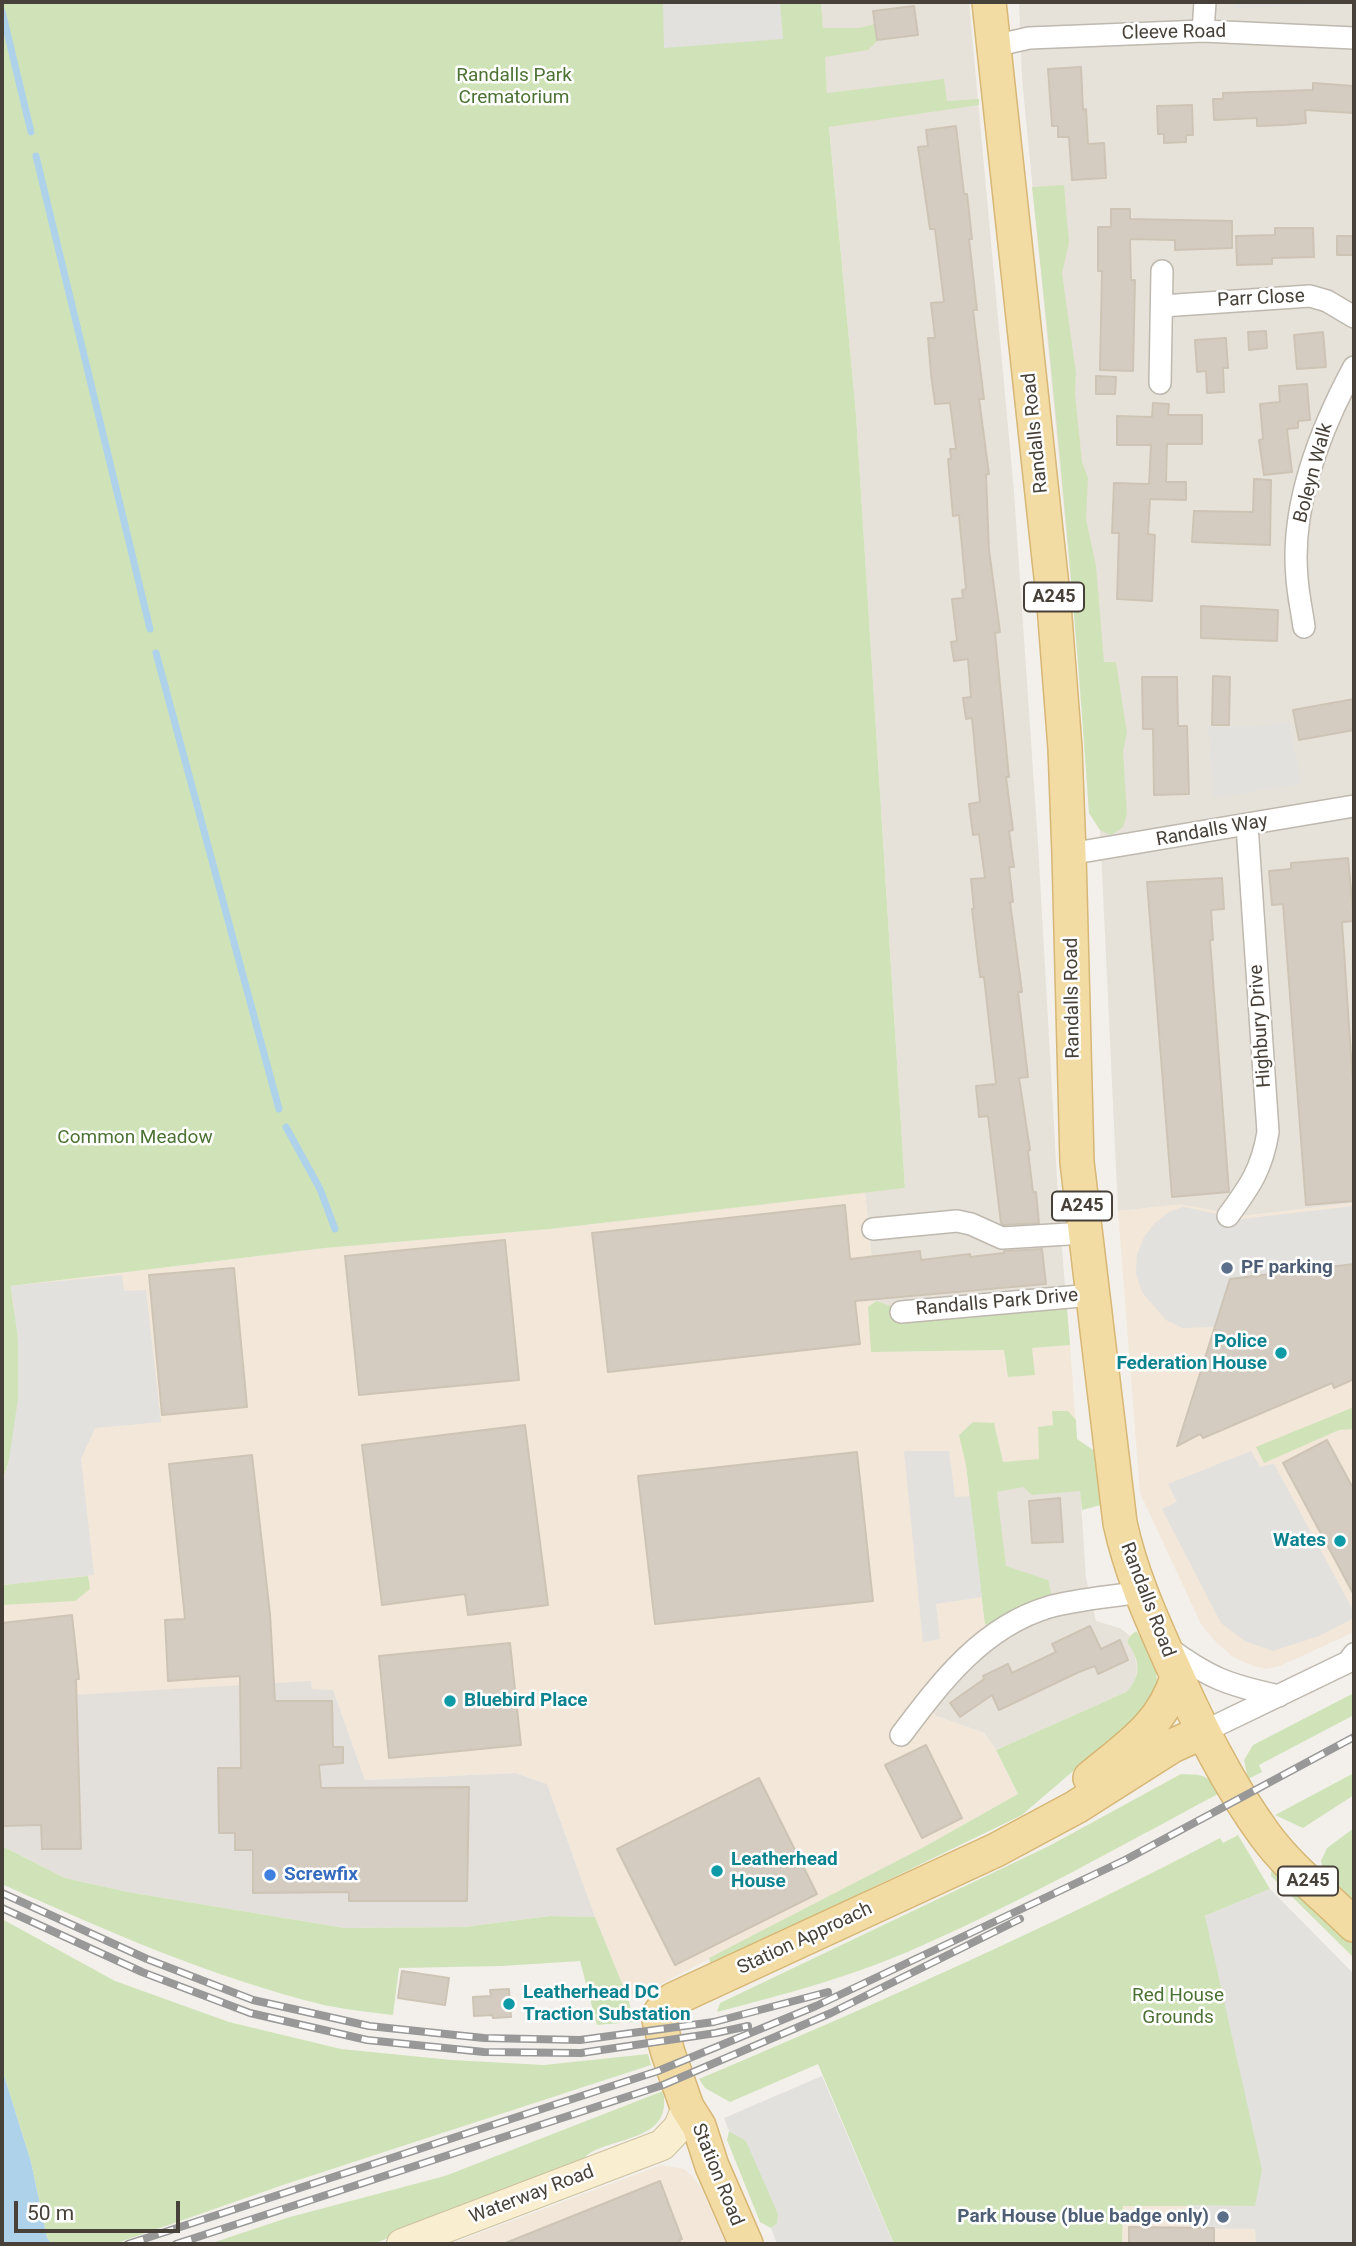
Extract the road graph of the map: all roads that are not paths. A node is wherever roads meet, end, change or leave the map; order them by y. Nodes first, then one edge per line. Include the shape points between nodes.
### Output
1 (989, 2) edge
2 (1205, 2) edge
3 (1203, 31) junction
4 (1354, 38) edge
5 (994, 46) junction
6 (1162, 271) dead end
7 (1162, 306) junction
8 (1354, 317) edge
9 (1354, 367) edge
10 (1160, 383) dead end
11 (1304, 627) dead end
12 (1354, 806) edge
13 (1247, 825) junction
14 (1069, 854) junction
15 (1228, 1216) dead end
16 (873, 1230) dead end
17 (1085, 1233) junction
18 (1092, 1295) junction
19 (901, 1312) dead end
20 (1140, 1592) junction
21 (1163, 1644) junction
22 (1352, 1659) edge
23 (1177, 1677) junction
24 (1279, 1696) junction
25 (1203, 1732) junction
26 (901, 1735) dead end
27 (1041, 1826) junction
28 (1354, 1926) edge
29 (687, 2106) junction
30 (662, 2145) junction
31 (712, 2166) junction
32 (402, 2244) edge
33 (746, 2244) edge

1 - 5 main road, Randalls Road / A245
2 - 3 street
3 - 4 street, Cleeve Road
3 - 5 street, Cleeve Road via 1028,38
5 - 14 main road, Randalls Road / A245 via 1054,605
6 - 7 street
7 - 8 street, Parr Close via 1310,296
7 - 10 street
9 - 11 street, Boleyn Walk via 1325,424 1303,499 1296,577
12 - 13 street, Randalls Way
13 - 14 street, Randalls Way
13 - 15 street, Highbury Drive via 1268,1132 1264,1158
14 - 17 main road, Randalls Road / A245 via 1077,1162
16 - 17 street via 957,1221 1003,1238
17 - 18 main road, Randalls Road / A245
18 - 19 street, Randalls Park Drive
18 - 20 main road, Randalls Road / A245 via 1120,1523
20 - 21 main road, Randalls Road / A245
20 - 26 street via 1049,1607 1009,1624 976,1646 948,1674
21 - 23 main road, Randalls Road / A245
21 - 24 street via 1211,1677
22 - 24 street
23 - 25 main road, Randalls Road / A245
23 - 27 main road, Station Approach via 1149,1730 1069,1795
24 - 25 street
25 - 27 main road, Station Approach
25 - 28 main road, Randalls Road / A245 via 1264,1834
27 - 29 main road, Station Approach via 668,2003 659,2020
29 - 30 main road via 680,2127
29 - 31 main road, Station Road
30 - 31 main road via 698,2155
30 - 32 main road, Waterway Road
31 - 33 main road, Station Road

